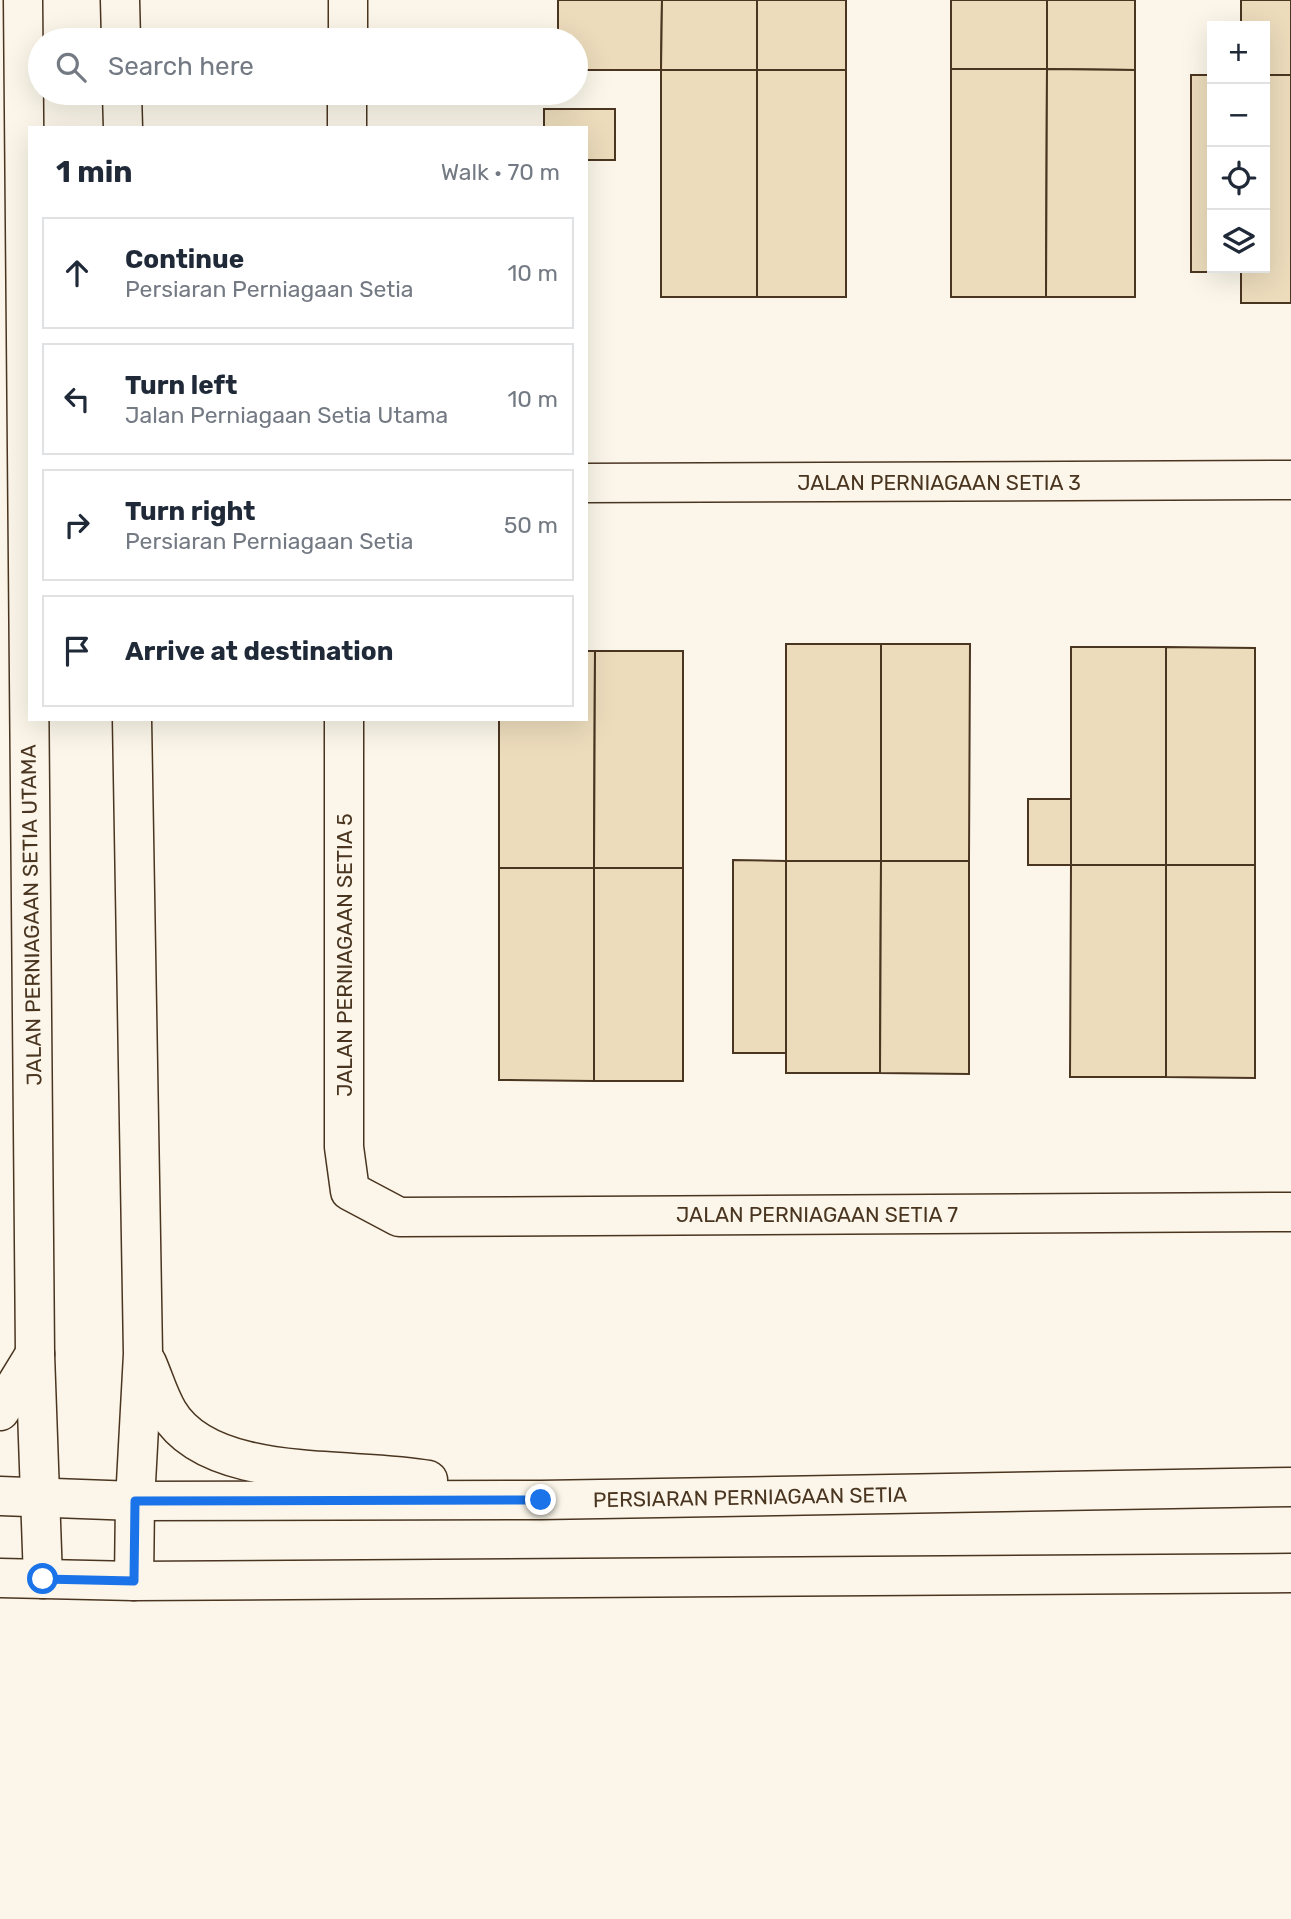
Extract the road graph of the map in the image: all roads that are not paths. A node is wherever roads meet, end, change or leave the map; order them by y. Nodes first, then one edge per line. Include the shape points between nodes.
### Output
1 (23, 0) edge
2 (120, 0) edge
3 (348, 0) edge
4 (121, 28) edge
5 (348, 28) edge
6 (122, 105) edge
7 (347, 105) edge
8 (122, 126) edge
9 (347, 126) edge
10 (1291, 480) edge
11 (588, 483) edge
12 (28, 564) edge
13 (29, 721) edge
14 (132, 721) edge
15 (344, 721) edge
16 (350, 1191) joint
17 (1291, 1212) edge
18 (35, 1354) junction
19 (143, 1354) junction
20 (0, 1411) edge
21 (1291, 1487) edge
22 (0, 1496) edge
23 (41, 1497) junction
24 (541, 1500) junction
25 (135, 1501) junction
26 (1291, 1573) edge
27 (0, 1578) edge
28 (43, 1579) junction
29 (134, 1581) junction

1 - 12 main road, JALAN PERNIAGAAN SETIA UTAMA
2 - 4 main road
3 - 5 main road
6 - 8 main road
7 - 9 main road
10 - 11 main road, JALAN PERNIAGAAN SETIA 3
13 - 18 main road, JALAN PERNIAGAAN SETIA UTAMA
14 - 19 main road
15 - 16 main road, JALAN PERNIAGAAN SETIA 5 via 344,1147
16 - 17 main road, JALAN PERNIAGAAN SETIA 7 via 399,1217
18 - 20 main road
18 - 23 main road, JALAN PERNIAGAAN SETIA UTAMA
19 - 24 main road via 169,1413 212,1451 253,1464 414,1477
19 - 25 main road
21 - 24 main road, PERSIARAN PERNIAGAAN SETIA
22 - 23 main road, PERSIARAN PERNIAGAAN SETIA
23 - 25 main road, PERSIARAN PERNIAGAAN SETIA
23 - 28 main road, JALAN PERNIAGAAN SETIA UTAMA
24 - 25 main road, PERSIARAN PERNIAGAAN SETIA
25 - 29 main road
26 - 29 main road
27 - 28 main road
28 - 29 main road

